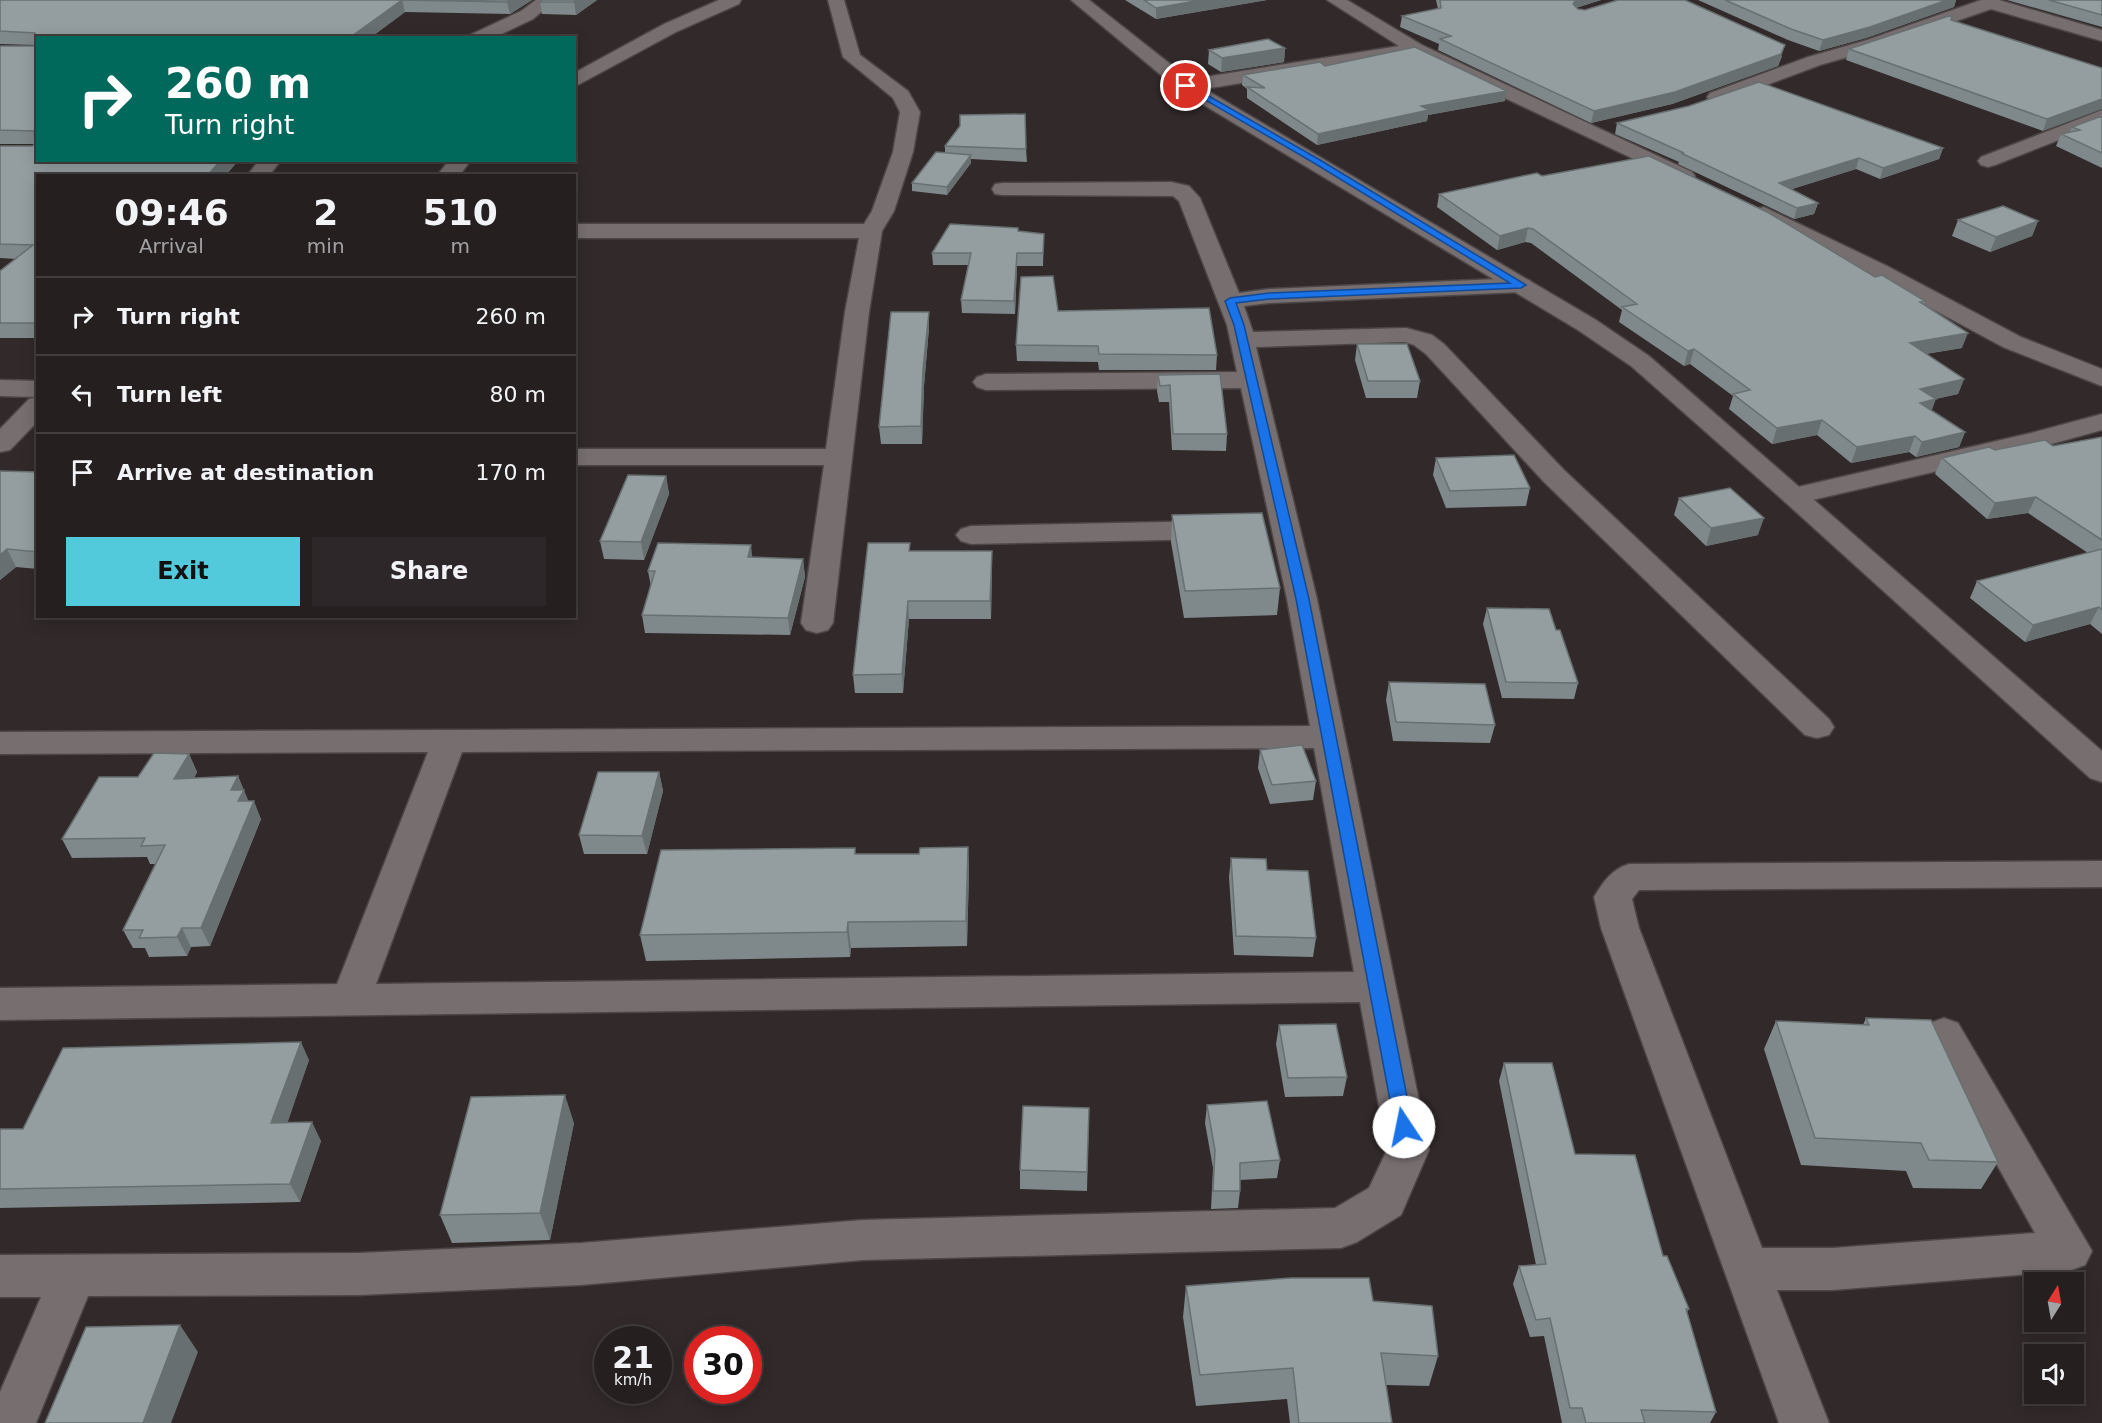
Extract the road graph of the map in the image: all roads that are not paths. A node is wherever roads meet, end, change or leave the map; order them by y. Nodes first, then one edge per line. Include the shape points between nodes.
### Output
1 (547, 0) edge
2 (733, 0) edge
3 (836, 0) edge
4 (1079, 0) edge
5 (1335, 0) edge
6 (1990, 2) edge
7 (482, 36) edge
8 (2102, 36) edge
9 (1416, 49) junction
10 (1794, 52) dead end
11 (1814, 61) junction
12 (576, 80) edge
13 (1760, 82) junction
14 (1186, 86) junction
15 (1782, 90) edge
16 (1699, 103) edge
17 (2102, 116) edge
18 (1622, 124) edge
19 (1588, 132) junction
20 (1988, 161) dead end
21 (269, 162) edge
22 (459, 162) edge
23 (259, 174) edge
24 (449, 174) edge
25 (1704, 185) edge
26 (1002, 189) dead end
27 (1745, 205) edge
28 (576, 231) edge
29 (871, 231) junction
30 (1521, 285) junction
31 (1230, 301) junction
32 (1242, 340) junction
33 (2102, 378) edge
34 (1251, 380) junction
35 (986, 382) dead end
36 (0, 388) edge
37 (36, 389) edge
38 (36, 407) edge
39 (2097, 429) edge
40 (0, 444) edge
41 (576, 457) edge
42 (839, 457) junction
43 (1796, 496) junction
44 (1262, 529) junction
45 (971, 535) dead end
46 (817, 623) dead end
47 (1817, 727) dead end
48 (1329, 737) junction
49 (449, 741) junction
50 (0, 743) edge
51 (2102, 770) edge
52 (2102, 874) edge
53 (1377, 987) junction
54 (350, 1001) junction
55 (0, 1004) edge
56 (1944, 1034) dead end
57 (1746, 1269) junction
58 (0, 1276) edge
59 (73, 1276) junction
60 (11, 1423) edge
61 (1804, 1423) edge

1 - 7 street via 527,15
2 - 12 street via 670,28
3 - 29 street via 852,57 901,95 910,112 903,152 883,211
4 - 14 street
5 - 9 street
6 - 8 street
6 - 11 street
9 - 14 street
9 - 19 street
10 - 11 street
11 - 13 street
13 - 15 street
13 - 16 street
14 - 30 street
17 - 20 street
18 - 19 street
19 - 25 street
21 - 23 street
22 - 24 street
26 - 31 street via 1181,191 1190,198
27 - 33 street via 2012,342
28 - 29 street
29 - 42 street
30 - 31 street
30 - 43 street via 1640,361
31 - 32 street
32 - 34 street
32 - 47 street via 1406,335 1423,340 1554,476
34 - 35 street
34 - 44 street
36 - 37 street
38 - 40 street
39 - 43 street
41 - 42 street
42 - 46 street
43 - 51 street
44 - 45 street
44 - 48 street via 1302,599
48 - 49 street
48 - 53 street
49 - 50 street
49 - 54 street
52 - 57 street via 1629,877 1613,897 1620,928
53 - 54 street
53 - 59 street via 1408,1150 1385,1201 1341,1228 863,1240 581,1264 359,1274
54 - 55 street
56 - 57 street via 2069,1251 1833,1269
57 - 61 street
58 - 59 street
59 - 60 street

